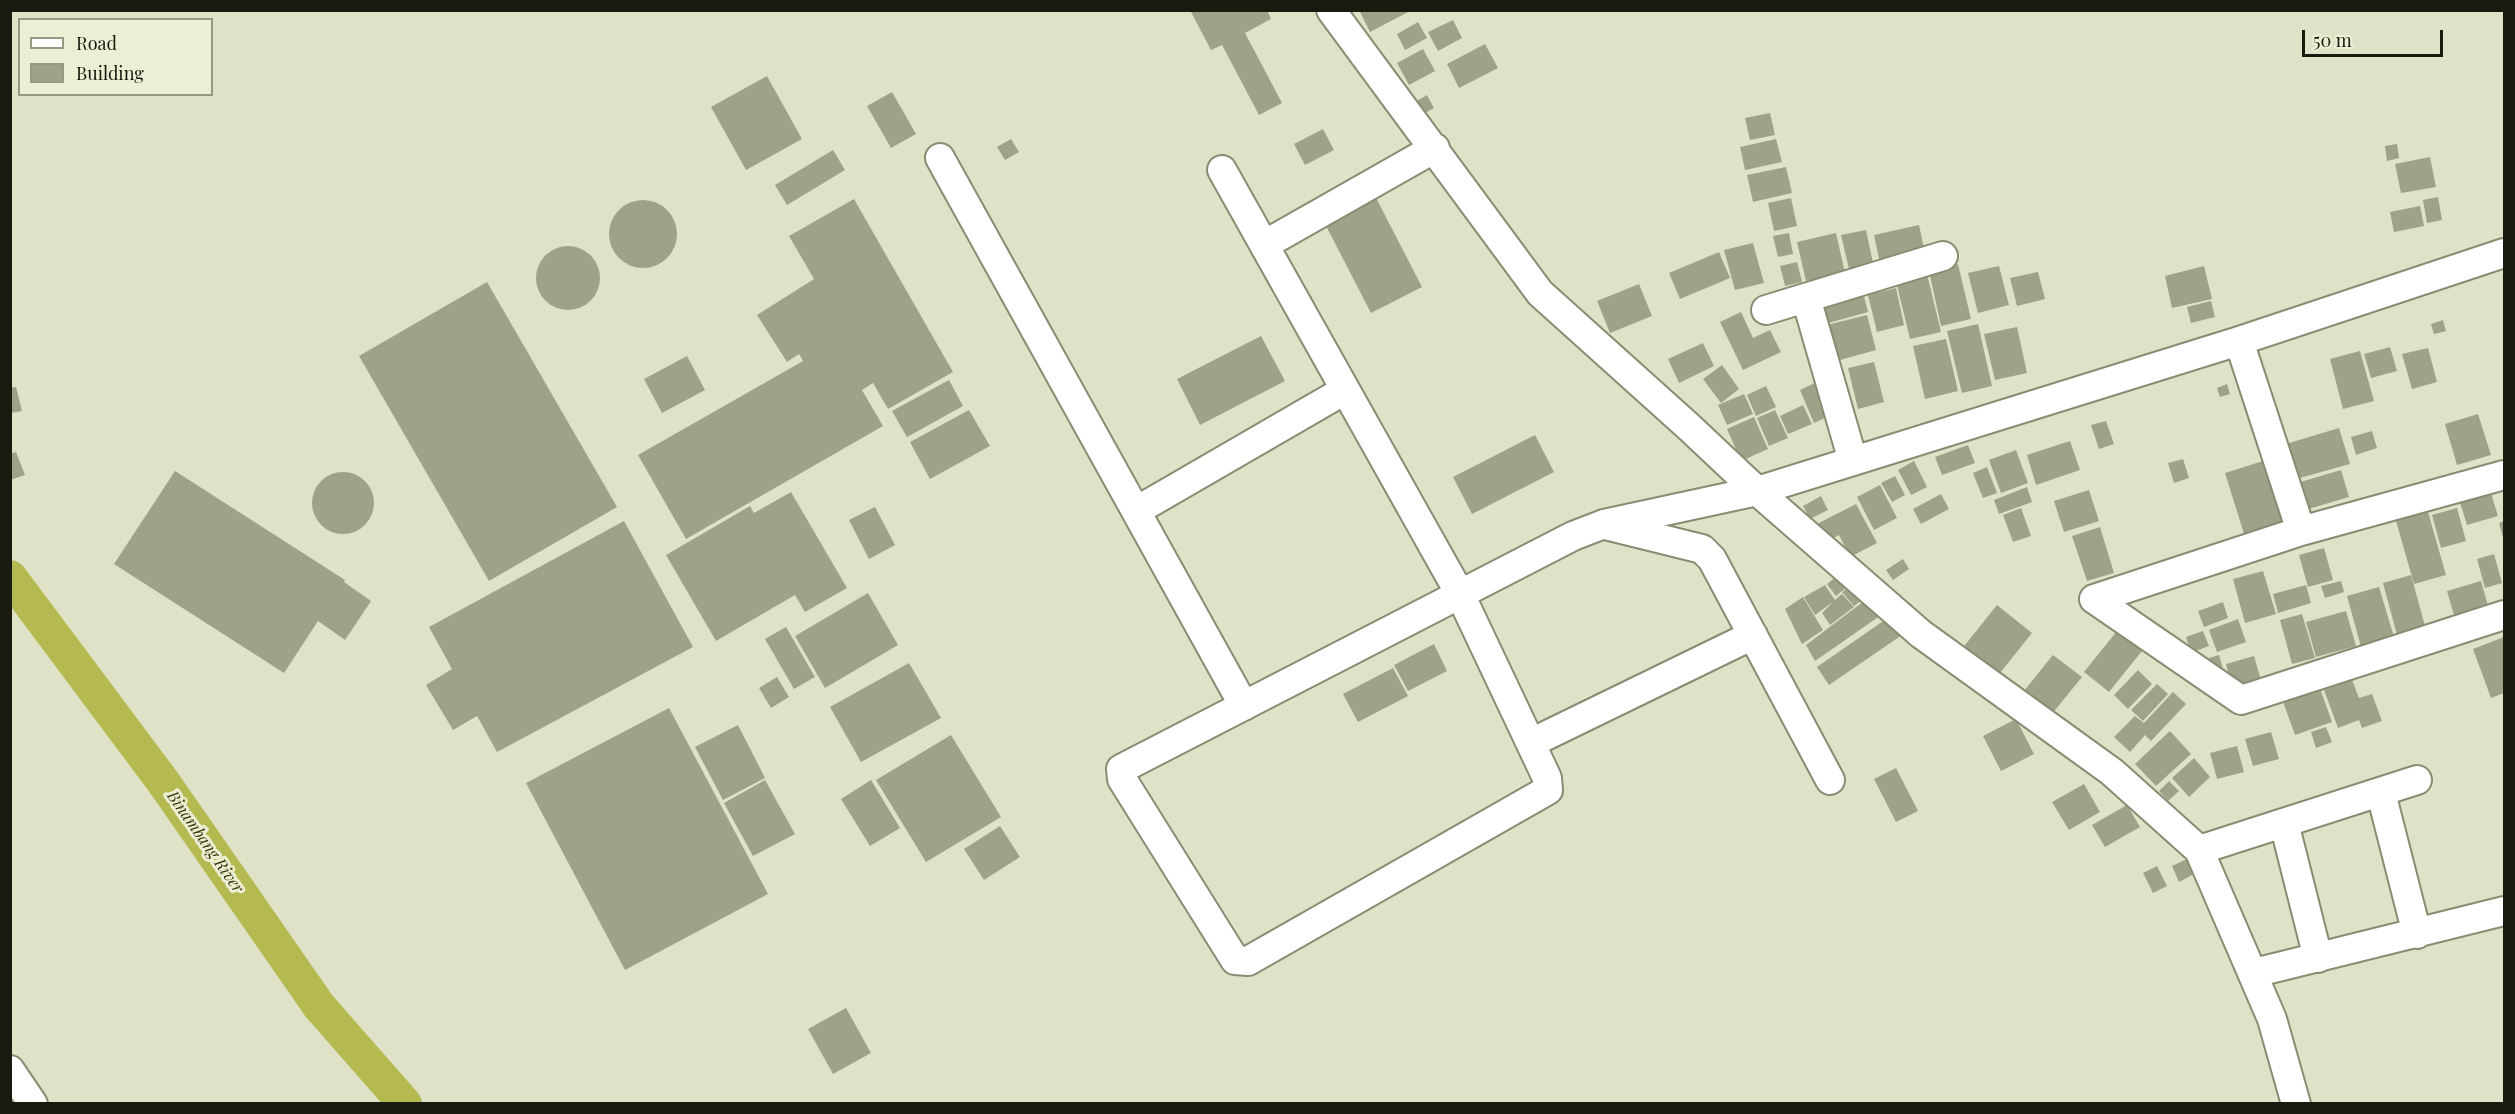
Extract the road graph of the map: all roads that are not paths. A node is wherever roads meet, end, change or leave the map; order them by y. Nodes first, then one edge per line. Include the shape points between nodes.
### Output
1 (1331, 10) edge
2 (1435, 148) junction
3 (940, 158) dead end
4 (1222, 170) dead end
5 (1264, 245) junction
6 (2505, 253) edge
7 (1943, 256) dead end
8 (1806, 298) junction
9 (1766, 310) dead end
10 (2239, 341) junction
11 (1345, 390) junction
12 (1853, 461) junction
13 (2502, 479) edge
14 (1756, 491) junction
15 (1136, 511) junction
16 (1604, 524) junction
17 (2301, 531) junction
18 (1460, 594) junction
19 (2505, 615) edge
20 (1753, 635) junction
21 (1244, 706) junction
22 (1531, 743) junction
23 (1830, 780) dead end
24 (2417, 780) dead end
25 (2381, 793) junction
26 (2284, 823) junction
27 (2199, 849) junction
28 (2505, 911) edge
29 (2417, 934) junction
30 (2318, 958) junction
31 (2254, 973) junction
32 (10, 1070) edge
33 (33, 1104) edge
34 (2296, 1104) edge

1 - 2 street
2 - 5 street
2 - 14 street via 1540,293
3 - 15 street
4 - 5 street
5 - 11 street
6 - 10 street
7 - 8 street
8 - 9 street
8 - 12 street
10 - 12 street
10 - 17 street
11 - 15 street
11 - 18 street
12 - 14 street
13 - 17 street
14 - 16 street
14 - 27 street via 1921,634 2112,772
15 - 21 street
16 - 18 street
16 - 20 street via 1702,549 1712,559
17 - 19 street via 2094,599 2241,700
18 - 21 street
18 - 22 street
20 - 22 street
20 - 23 street
21 - 22 street via 1121,769 1122,779 1235,960 1248,962 1548,790 1547,778
24 - 25 street
25 - 26 street
25 - 29 street
26 - 27 street
26 - 30 street
27 - 31 street
28 - 29 street
29 - 30 street
30 - 31 street
31 - 34 street via 2272,1019
32 - 33 street

